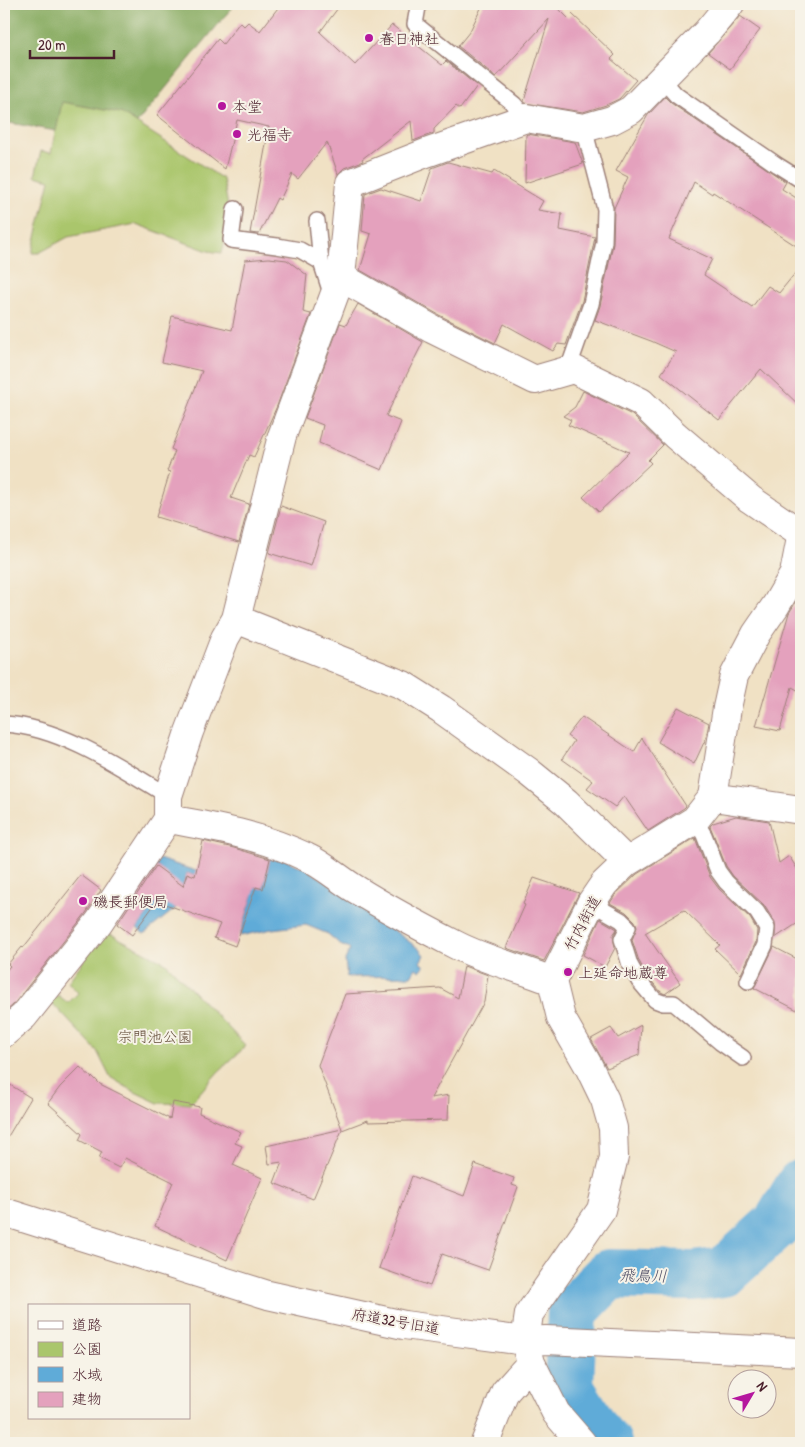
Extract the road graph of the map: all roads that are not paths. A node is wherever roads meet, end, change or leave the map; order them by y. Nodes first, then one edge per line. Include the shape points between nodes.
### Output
1 (420, 4) edge
2 (730, 4) edge
3 (662, 79) junction
4 (526, 118) junction
5 (584, 128) junction
6 (801, 180) edge
7 (235, 209) dead end
8 (317, 221) dead end
9 (331, 279) junction
10 (573, 368) junction
11 (801, 534) edge
12 (801, 538) edge
13 (236, 619) junction
14 (4, 724) edge
15 (713, 797) junction
16 (168, 807) junction
17 (801, 810) edge
18 (694, 820) junction
19 (627, 862) junction
20 (591, 903) junction
21 (552, 981) junction
22 (748, 981) dead end
23 (4, 1033) edge
24 (743, 1058) dead end
25 (4, 1212) edge
26 (534, 1348) junction
27 (801, 1352) edge
28 (485, 1443) edge
29 (582, 1443) edge

1 - 4 lane via 415,24 514,104
2 - 3 street
3 - 5 street via 631,110 612,120
3 - 6 lane via 676,95
4 - 5 street
4 - 9 street via 426,152 350,183
5 - 10 lane via 605,209 604,242 591,304 572,358
7 - 9 lane via 231,240 300,250
8 - 9 lane
9 - 10 street via 535,380
9 - 13 street via 282,436
10 - 11 street via 641,402 750,499
12 - 15 street via 794,574 734,676
13 - 16 street via 225,638 189,732
13 - 19 street via 403,685 529,772 566,802
14 - 16 lane via 18,724 52,734 99,754
15 - 17 street
15 - 18 street, 竹内街道
16 - 21 street via 308,858 357,890 457,946
16 - 23 street via 99,922 24,1016
18 - 19 street, 竹内街道
18 - 22 lane via 704,835 718,871 757,912 767,928 766,945
19 - 20 street, 竹内街道 via 604,884
20 - 21 street, 竹内街道
20 - 24 lane via 628,926 622,939 630,965 655,1000 674,1003
21 - 26 street via 561,1018 605,1100 613,1128 614,1157 601,1210 528,1314
25 - 26 street, 府道32号旧道 via 268,1295 404,1325
26 - 27 street, 府道32号旧道 via 616,1343
26 - 28 street via 505,1392
26 - 29 street via 556,1413

